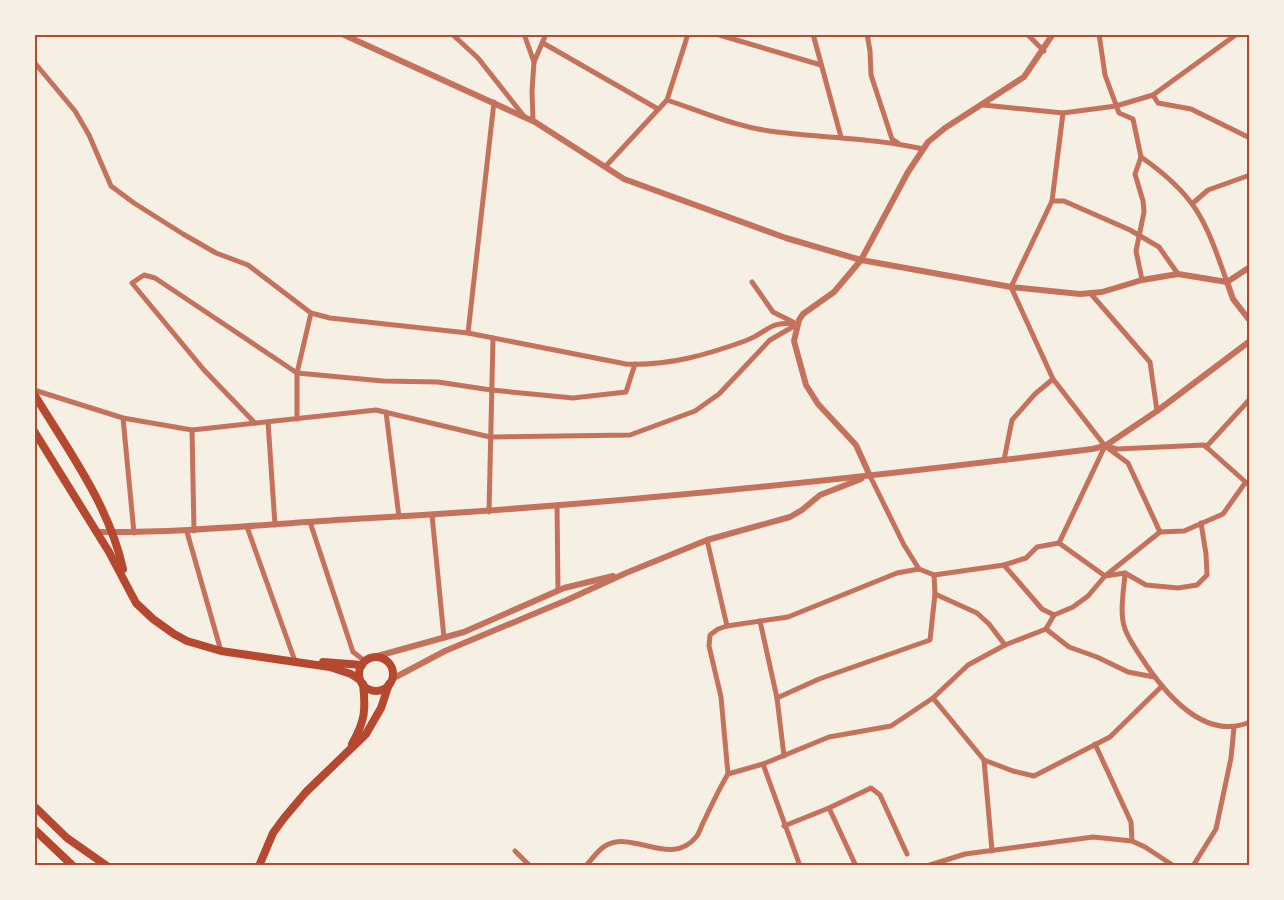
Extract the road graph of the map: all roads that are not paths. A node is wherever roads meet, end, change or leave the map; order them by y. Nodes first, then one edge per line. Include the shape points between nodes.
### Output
1 (342, 34) edge
2 (452, 34) edge
3 (524, 34) edge
4 (546, 34) edge
5 (688, 34) edge
6 (716, 34) edge
7 (745, 34) edge
8 (813, 34) edge
9 (867, 34) edge
10 (1027, 34) edge
11 (1053, 34) edge
12 (1099, 34) edge
13 (1237, 34) edge
14 (543, 43) junction
15 (746, 44) junction
16 (1044, 51) junction
17 (34, 62) edge
18 (534, 62) junction
19 (821, 65) junction
20 (1153, 95) junction
21 (667, 100) junction
22 (494, 102) junction
23 (983, 105) junction
24 (1116, 106) junction
25 (658, 108) junction
26 (1063, 113) junction
27 (524, 117) junction
28 (533, 121) junction
29 (841, 137) junction
30 (1250, 138) edge
31 (901, 144) junction
32 (922, 149) junction
33 (1141, 157) junction
34 (605, 167) junction
35 (1250, 175) edge
36 (1052, 201) junction
37 (1193, 203) junction
38 (1139, 235) junction
39 (861, 260) junction
40 (1250, 267) edge
41 (1178, 274) junction
42 (1142, 280) junction
43 (752, 282) dead end
44 (1227, 282) junction
45 (1011, 287) junction
46 (1091, 294) junction
47 (311, 313) junction
48 (1250, 321) edge
49 (797, 324) junction
50 (468, 333) junction
51 (493, 338) junction
52 (1250, 341) edge
53 (634, 364) junction
54 (297, 373) junction
55 (1053, 379) junction
56 (491, 390) junction
57 (34, 392) edge
58 (1250, 399) edge
59 (39, 407) edge
60 (1157, 411) junction
61 (386, 412) junction
62 (123, 418) junction
63 (297, 419) junction
64 (268, 422) junction
65 (255, 423) junction
66 (192, 430) junction
67 (34, 431) edge
68 (490, 437) junction
69 (1105, 446) junction
70 (34, 447) edge
71 (1206, 447) junction
72 (46, 451) junction
73 (1004, 460) junction
74 (870, 476) junction
75 (1247, 484) edge
76 (556, 506) junction
77 (489, 512) junction
78 (432, 515) junction
79 (399, 517) junction
80 (310, 522) junction
81 (1201, 523) junction
82 (275, 525) junction
83 (247, 527) junction
84 (191, 531) junction
85 (97, 532) junction
86 (113, 532) junction
87 (1160, 532) junction
88 (134, 533) junction
89 (707, 540) junction
90 (1059, 543) junction
91 (1004, 565) junction
92 (920, 569) junction
93 (626, 573) junction
94 (1125, 573) junction
95 (934, 575) junction
96 (1104, 576) junction
97 (126, 582) junction
98 (558, 591) junction
99 (935, 594) junction
100 (1054, 615) junction
101 (760, 621) junction
102 (727, 626) junction
103 (1046, 629) junction
104 (444, 638) junction
105 (1005, 645) junction
106 (221, 651) junction
107 (375, 657) junction
108 (295, 661) junction
109 (363, 663) junction
110 (1154, 677) junction
111 (361, 682) junction
112 (390, 682) junction
113 (1162, 686) junction
114 (777, 698) junction
115 (933, 698) junction
116 (1250, 722) edge
117 (1234, 727) junction
118 (1095, 744) junction
119 (348, 753) junction
120 (784, 756) junction
121 (984, 760) junction
122 (763, 764) junction
123 (728, 774) junction
124 (34, 806) edge
125 (829, 808) junction
126 (784, 826) junction
127 (34, 829) edge
128 (1132, 841) junction
129 (514, 851) dead end
130 (992, 851) junction
131 (264, 854) junction
132 (907, 854) dead end
133 (73, 866) edge
134 (107, 866) edge
135 (259, 866) edge
136 (264, 866) edge
137 (530, 866) edge
138 (586, 866) edge
139 (800, 866) edge
140 (856, 866) edge
141 (927, 866) edge
142 (1174, 866) edge
143 (1193, 866) edge

1 - 22 street
2 - 27 street via 478,58
3 - 18 street
4 - 14 street
5 - 21 street
6 - 15 street
7 - 15 street
8 - 19 street
9 - 31 street via 871,75 892,139
10 - 16 street
11 - 16 street
12 - 24 street via 1105,75
13 - 20 street
14 - 18 street
14 - 25 street
15 - 19 street
16 - 23 street via 1024,77
17 - 47 street via 75,111 111,186 183,234 248,265
18 - 28 street
19 - 29 street
20 - 24 street
20 - 30 street via 1158,103 1191,109
21 - 25 street
21 - 29 street via 744,126
22 - 27 street
22 - 50 street
23 - 26 street
23 - 32 street via 936,135
24 - 26 street
24 - 33 street via 1133,119
25 - 34 street
26 - 36 street
27 - 28 street
28 - 34 street
29 - 31 street
31 - 32 street
32 - 39 street
33 - 37 street via 1166,174
33 - 38 street via 1135,174 1144,212
34 - 39 street via 624,179 786,238
35 - 37 street via 1216,186
36 - 38 street via 1064,201
36 - 45 street
37 - 44 street via 1208,230
38 - 41 street via 1159,247
38 - 42 street via 1136,251
39 - 45 street
39 - 49 street via 834,292 803,314
40 - 44 street
41 - 42 street
41 - 44 street
42 - 46 street
43 - 49 street via 772,312
44 - 48 street via 1233,299
45 - 46 street
45 - 55 street
46 - 60 street via 1150,362
47 - 50 street
47 - 54 street
49 - 53 street via 779,323 749,339 677,362
49 - 68 street via 770,340 719,394 695,411 630,435
49 - 74 street via 794,341 806,385 856,445
50 - 51 street
51 - 53 street
51 - 56 street
52 - 60 street
53 - 56 street via 626,392 573,398
54 - 56 street via 438,382
54 - 63 street
54 - 65 street via 155,278 144,275 132,283 204,370
55 - 69 street
55 - 73 street via 1011,420
56 - 68 street
57 - 59 main road
57 - 62 street
58 - 71 street
59 - 86 main road
60 - 69 street
61 - 63 street
61 - 68 street
61 - 79 street
62 - 66 street
62 - 88 street
63 - 64 street
64 - 65 street
64 - 82 street
65 - 66 street
66 - 84 street
67 - 72 main road
68 - 77 street
69 - 71 street
69 - 73 street
69 - 87 street via 1128,463
69 - 90 street
70 - 72 main road
71 - 75 street
72 - 85 main road
73 - 74 street
74 - 76 street
74 - 89 street via 831,489 790,517
74 - 92 street
75 - 81 street via 1223,514
76 - 77 street
76 - 98 street
77 - 78 street
78 - 79 street
78 - 104 street
79 - 80 street
80 - 82 street
80 - 109 street via 353,652
81 - 87 street via 1184,531
81 - 94 street via 1207,575 1197,585 1146,585
82 - 83 street
83 - 84 street
83 - 108 street
84 - 88 street
84 - 106 street
85 - 86 street
85 - 97 main road
86 - 88 street
86 - 97 main road
87 - 96 street
89 - 93 street
89 - 102 street
90 - 91 street via 1037,547 1026,558
90 - 96 street
91 - 95 street
91 - 100 street via 1042,609
92 - 95 street
92 - 101 street via 897,573 788,617
93 - 98 street
93 - 112 street via 445,651
94 - 96 street
94 - 110 street via 1124,627
95 - 99 street
96 - 100 street via 1088,596
97 - 106 main road via 136,603 153,619 187,641
98 - 104 street
99 - 105 street via 977,613
99 - 114 street via 930,640
100 - 103 street
101 - 102 street
101 - 114 street
102 - 123 street via 710,635 709,646 721,697
103 - 105 street
103 - 110 street via 1070,647 1128,672
104 - 107 street
105 - 115 street via 968,665
106 - 108 main road
107 - 109 main road
107 - 112 main road via 389,664 393,674
108 - 109 main road
108 - 111 main road via 340,670
109 - 111 main road via 359,670
110 - 113 street
111 - 112 main road via 376,691
111 - 119 main road via 365,711
112 - 119 main road via 376,718
113 - 117 street via 1195,716
113 - 118 street via 1110,737
114 - 120 street
115 - 120 street via 891,726 829,737
115 - 121 street
116 - 117 street
117 - 143 street via 1216,829
118 - 121 street via 1034,776
118 - 128 street via 1131,822
119 - 131 main road via 284,818
120 - 122 street
121 - 130 street
122 - 123 street
122 - 126 street
123 - 138 street via 697,836 686,845 663,850 613,843 604,846
124 - 134 main road via 68,838
125 - 126 street
125 - 132 street via 871,788 880,795
125 - 140 street
126 - 139 street
127 - 133 main road
128 - 130 street via 1093,837
128 - 142 street
129 - 137 street
130 - 141 street via 951,857
131 - 135 main road
131 - 136 main road

